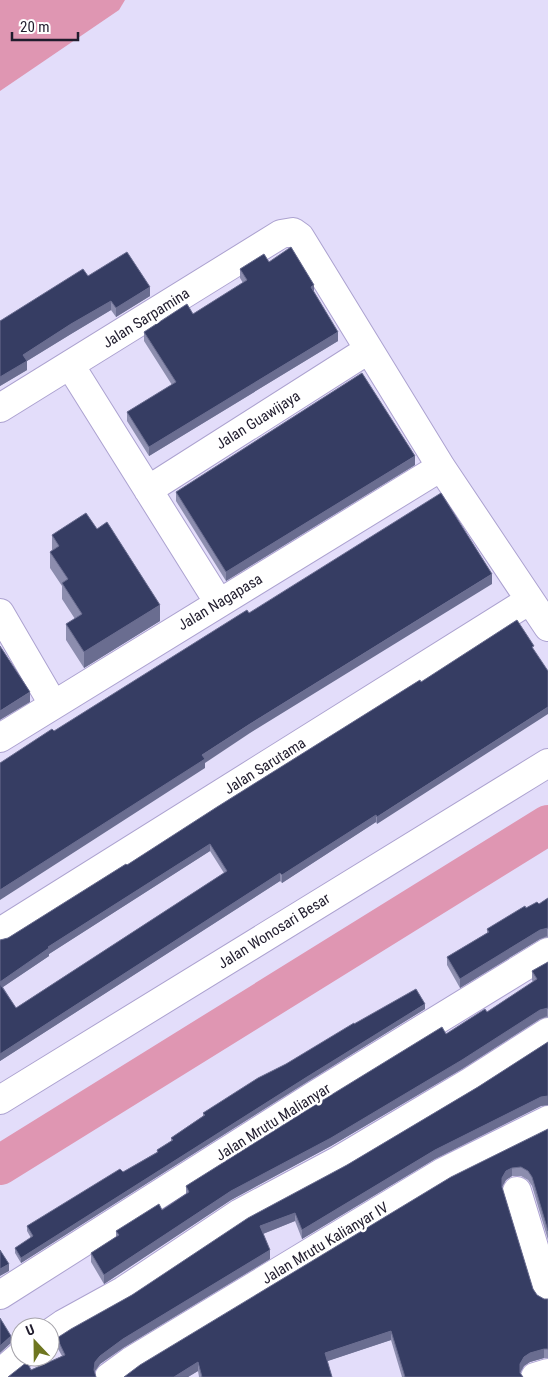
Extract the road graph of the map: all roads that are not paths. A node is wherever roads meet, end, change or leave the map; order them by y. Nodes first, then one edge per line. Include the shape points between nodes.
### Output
1 (368, 350) junction
2 (70, 365) junction
3 (0, 408) edge
4 (441, 467) junction
5 (148, 490) junction
6 (530, 600) junction
7 (219, 603) junction
8 (0, 613) edge
9 (548, 627) edge
10 (53, 704) junction
11 (0, 738) edge
12 (548, 763) edge
13 (0, 932) edge
14 (547, 955) edge
15 (548, 1032) edge
16 (0, 1100) edge
17 (548, 1120) edge
18 (517, 1190) dead end
19 (548, 1293) edge
20 (0, 1295) edge
21 (60, 1326) edge
22 (10, 1364) edge
23 (0, 1373) edge
24 (548, 1373) edge
25 (109, 1377) edge
26 (535, 1377) edge

1 - 2 street, Jalan Sarpamina via 300,237 293,232 281,234
1 - 4 street
1 - 5 street, Jalan Guawijaya
2 - 3 street, Jalan Sarpamina
2 - 5 street
4 - 6 street
4 - 7 street, Jalan Nagapasa
5 - 7 street
6 - 9 street
6 - 13 street, Jalan Sarutama
7 - 10 street, Jalan Nagapasa
8 - 10 street
10 - 11 street, Jalan Nagapasa
12 - 16 street, Jalan Wonosari Besar
14 - 20 street, Jalan Mrutu Malianyar via 315,1095
15 - 21 street via 339,1160 240,1213 123,1291
17 - 25 street, Jalan Mrutu Kalianyar IV via 443,1172
18 - 19 street
22 - 23 street
24 - 26 street

